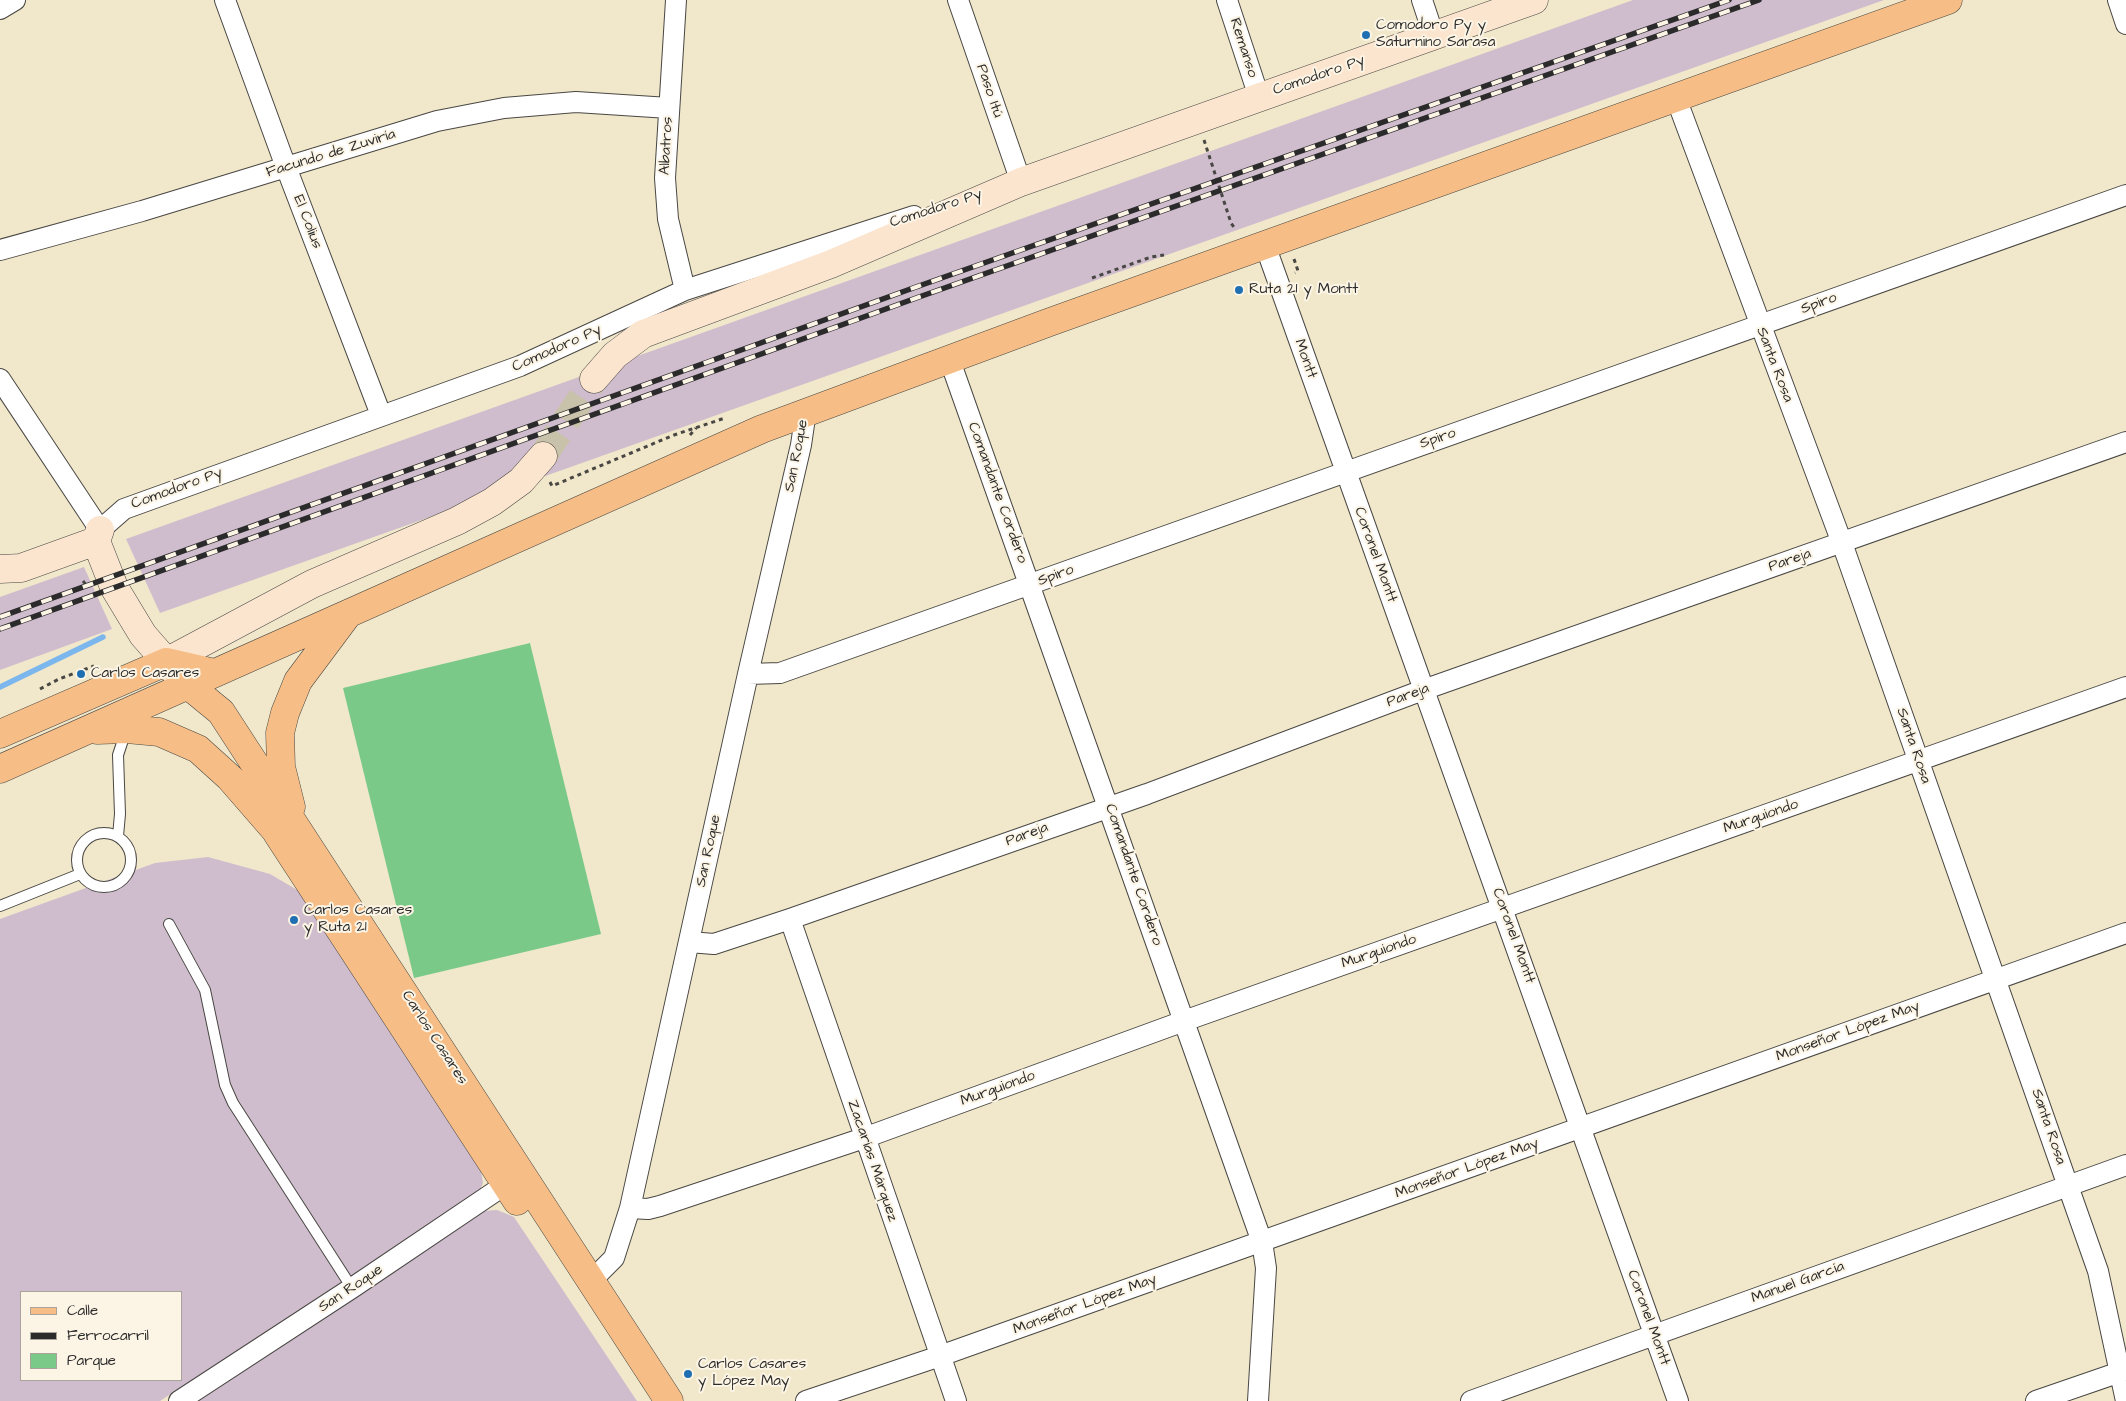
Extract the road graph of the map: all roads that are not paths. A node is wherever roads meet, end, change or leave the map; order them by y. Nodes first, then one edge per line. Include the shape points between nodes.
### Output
1 (15, 0) edge
2 (226, 0) edge
3 (676, 0) edge
4 (958, 0) edge
5 (1227, 0) edge
6 (1422, 0) edge
7 (1534, 0) edge
8 (1948, 0) edge
9 (2118, 0) edge
10 (0, 9) edge
11 (2126, 24) edge
12 (1434, 36) junction
13 (1259, 97) junction
14 (1676, 98) junction
15 (669, 108) junction
16 (286, 167) junction
17 (1021, 182) junction
18 (2126, 195) edge
19 (1266, 245) junction
20 (0, 250) edge
21 (685, 290) junction
22 (1759, 325) junction
23 (949, 358) junction
24 (0, 379) edge
25 (594, 379) tunnel mouth
26 (806, 411) junction
27 (381, 415) junction
28 (2126, 442) edge
29 (546, 467) tunnel mouth
30 (1345, 472) junction
31 (98, 536) junction
32 (1842, 543) junction
33 (0, 569) edge
34 (1030, 585) junction
35 (351, 610) junction
36 (166, 662) junction
37 (214, 672) junction
38 (748, 674) junction
39 (188, 685) junction
40 (2126, 687) edge
41 (1422, 690) junction
42 (127, 729) junction
43 (83, 731) junction
44 (0, 734) edge
45 (1918, 761) junction
46 (0, 769) edge
47 (1109, 806) junction
48 (286, 830) junction
49 (118, 836) junction
50 (80, 874) junction
51 (0, 906) edge
52 (1504, 908) junction
53 (790, 919) junction
54 (169, 924) dead end
55 (2126, 933) edge
56 (689, 942) junction
57 (1996, 979) junction
58 (1184, 1021) junction
59 (1581, 1128) junction
60 (864, 1138) junction
61 (2126, 1165) edge
62 (514, 1179) junction
63 (2068, 1186) junction
64 (630, 1208) junction
65 (1262, 1242) junction
66 (591, 1281) junction
67 (352, 1288) junction
68 (1654, 1335) junction
69 (940, 1356) junction
70 (2122, 1371) edge
71 (179, 1401) edge
72 (648, 1401) edge
73 (669, 1401) edge
74 (806, 1401) edge
75 (956, 1401) edge
76 (1258, 1401) edge
77 (1470, 1401) edge
78 (1678, 1401) edge
79 (2036, 1401) edge
80 (2126, 1401) edge

1 - 10 street
2 - 16 street, El Colius
3 - 15 street, Albatros
4 - 17 street, Paso Itú
5 - 13 street, Remanso
6 - 12 street
7 - 12 main road, Comodoro Py
8 - 14 main road
9 - 11 street
12 - 13 main road, Comodoro Py
13 - 17 main road, Comodoro Py
14 - 19 main road
14 - 22 street, Santa Rosa
15 - 16 street, Facundo de Zuviría via 576,102 504,108 437,121
15 - 21 street, Albatros via 665,178 668,211
16 - 20 street, Facundo de Zuviría
16 - 27 street, El Colius
17 - 21 street, Comodoro Py
17 - 25 main road, Comodoro Py via 832,264 643,334 615,355
18 - 22 street, Spiro
19 - 23 main road
19 - 30 street, Montt
21 - 27 street, Comodoro Py via 520,366
22 - 30 street, Spiro
22 - 32 street, Santa Rosa
23 - 26 main road
23 - 34 street, Comandante Cordero
24 - 31 street, Carlos Casares
26 - 35 main road
26 - 38 street, San Roque via 802,445
27 - 31 street, Comodoro Py via 124,509
28 - 32 street, Pareja
29 - 36 main road via 478,509 312,584
30 - 34 street, Spiro
30 - 41 street, Coronel Montt
31 - 33 main road, Comodoro Py via 21,568
31 - 36 main road, Carlos Casares via 114,588 143,635
32 - 41 street, Pareja
32 - 45 street, Santa Rosa
34 - 38 street, Spiro via 780,673
34 - 47 street, Comandante Cordero
35 - 37 main road
35 - 48 main road via 302,676 285,713 280,732
36 - 37 main road
36 - 39 main road, Carlos Casares
36 - 44 main road
37 - 39 main road
38 - 56 street, San Roque
39 - 43 main road
39 - 48 main road, Carlos Casares via 208,727
40 - 45 street, Murguiondo
41 - 47 street, Pareja
41 - 52 street, Coronel Montt
42 - 43 main road
42 - 48 main road via 159,732 198,749
42 - 49 lane via 118,755
43 - 46 main road
45 - 52 street, Murguiondo
45 - 57 street, Santa Rosa
47 - 53 street, Pareja
47 - 58 street, Comandante Cordero
48 - 62 main road, Carlos Casares
49 - 50 lane via 100,832 84,841 76,857
49 - 50 lane via 130,848 132,864 124,879 110,887 93,886
50 - 51 lane
52 - 58 street, Murguiondo
52 - 59 street, Coronel Montt
53 - 56 street, Pareja via 714,944
53 - 60 street, Zacarías Márquez
54 - 67 lane via 205,990 225,1085 233,1103
55 - 57 street, Monseñor López May
56 - 64 street, San Roque
57 - 59 street, Monseñor López May
57 - 63 street, Santa Rosa
58 - 60 street, Murguiondo
58 - 65 street, Comandante Cordero
59 - 65 street, Monseñor López May
59 - 68 street, Coronel Montt
60 - 64 street, Murguiondo via 660,1206
60 - 69 street, Zacarías Márquez
61 - 63 street, Manuel García
62 - 66 main road, Carlos Casares
62 - 67 street, San Roque
62 - 72 main road, Carlos Casares
63 - 68 street, Manuel García
63 - 70 street, Santa Rosa via 2098,1272
64 - 66 street, San Roque via 614,1258
65 - 69 street, Monseñor López May
65 - 76 street, Comandante Cordero via 1266,1268
66 - 73 main road, Carlos Casares
67 - 71 street, San Roque
68 - 77 street, Manuel García
68 - 78 street, Coronel Montt
69 - 74 street, Monseñor López May
69 - 75 street, Zacarías Márquez
70 - 79 street
70 - 80 street, Santa Rosa

